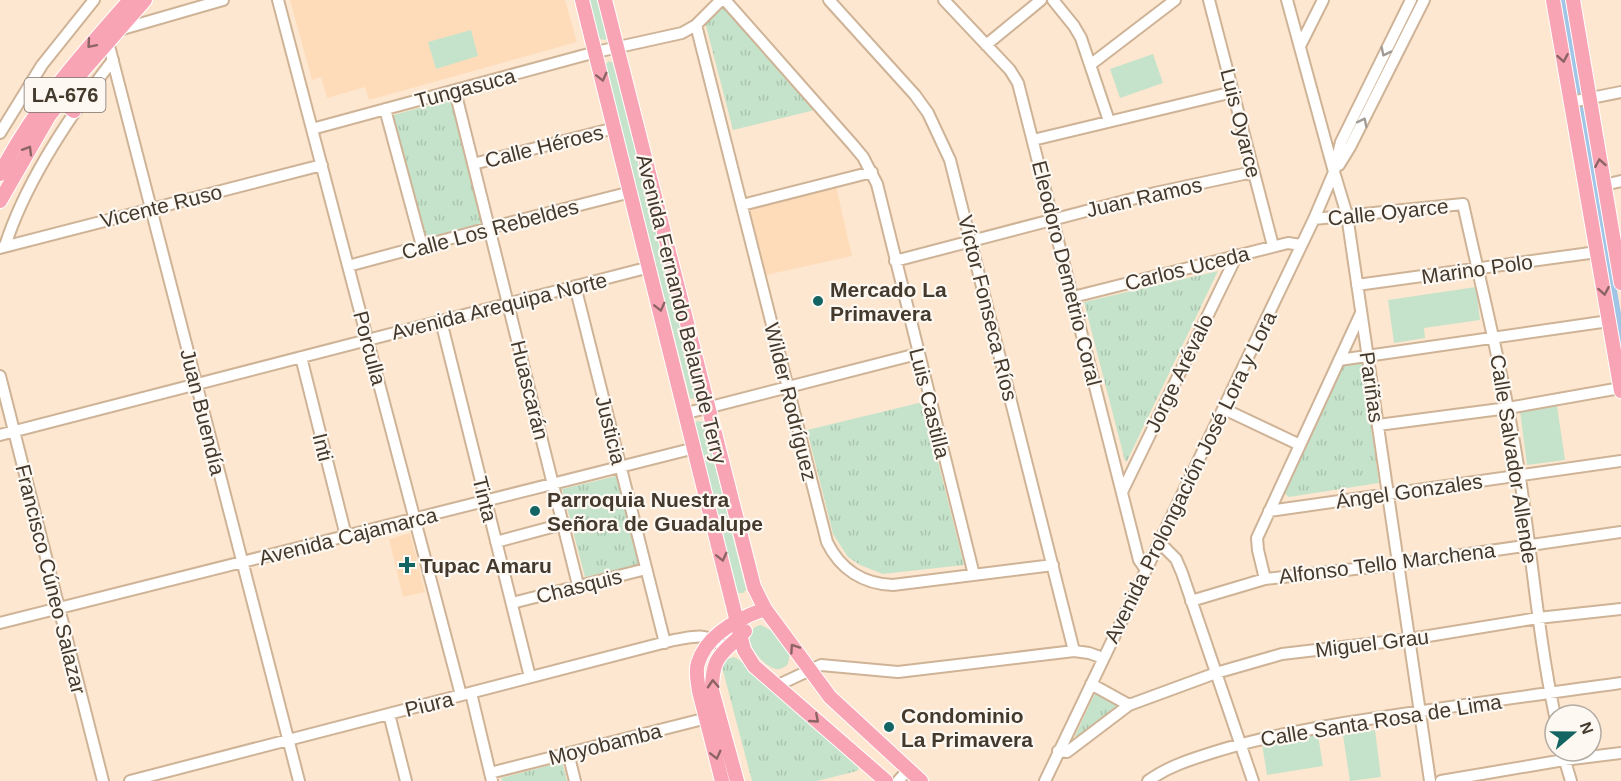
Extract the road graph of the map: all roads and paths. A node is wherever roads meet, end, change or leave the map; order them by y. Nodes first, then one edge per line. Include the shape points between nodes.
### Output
1 (94, 0) edge
2 (130, 0) edge
3 (146, 0) edge
4 (223, 0) edge
5 (278, 0) edge
6 (582, 0) edge
7 (605, 0) edge
8 (723, 0) edge
9 (829, 0) edge
10 (944, 0) edge
11 (1041, 0) edge
12 (1053, 0) edge
13 (1175, 0) edge
14 (1209, 0) edge
15 (1287, 0) edge
16 (1323, 0) edge
17 (1411, 0) edge
18 (1424, 0) edge
19 (1553, 0) edge
20 (1573, 0) edge
21 (696, 25) junction
22 (119, 30) junction
23 (108, 42) junction
24 (986, 45) junction
25 (1300, 46) junction
26 (617, 47) junction
27 (596, 52) junction
28 (113, 60) junction
29 (1090, 65) junction
30 (455, 91) junction
31 (1233, 92) junction
32 (1621, 92) edge
33 (1588, 98) junction
34 (60, 101) junction
35 (1571, 102) junction
36 (385, 109) junction
37 (74, 111) junction
38 (1109, 121) junction
39 (615, 128) junction
40 (312, 129) junction
41 (0, 133) edge
42 (1033, 140) junction
43 (473, 164) junction
44 (321, 165) junction
45 (872, 172) junction
46 (1253, 172) junction
47 (1334, 172) junction
48 (0, 174) edge
49 (1621, 181) edge
50 (1604, 185) junction
51 (632, 192) junction
52 (0, 201) edge
53 (1463, 204) joint
54 (742, 205) junction
55 (151, 208) junction
56 (1347, 216) junction
57 (1054, 219) junction
58 (1314, 219) junction
59 (489, 228) junction
60 (971, 241) junction
61 (1301, 245) junction
62 (423, 246) junction
63 (1273, 246) junction
64 (2, 247) edge
65 (1597, 252) junction
66 (1237, 255) junction
67 (1619, 257) edge
68 (895, 261) junction
69 (348, 266) junction
70 (650, 267) junction
71 (1478, 269) junction
72 (1621, 283) edge
73 (1357, 285) junction
74 (575, 286) junction
75 (1072, 297) junction
76 (508, 303) junction
77 (1361, 313) junction
78 (441, 321) junction
79 (1609, 321) junction
80 (1494, 338) junction
81 (368, 340) junction
82 (917, 354) junction
83 (301, 357) junction
84 (1368, 357) junction
85 (1340, 360) junction
86 (0, 376) edge
87 (196, 384) junction
88 (787, 387) junction
89 (1621, 390) edge
90 (707, 407) junction
91 (1508, 408) junction
92 (1224, 409) junction
93 (687, 413) junction
94 (1378, 425) junction
95 (14, 432) junction
96 (0, 435) edge
97 (1300, 445) junction
98 (695, 448) junction
99 (1621, 461) edge
100 (620, 467) junction
101 (1520, 475) junction
102 (553, 484) junction
103 (1122, 492) junction
104 (1388, 494) junction
105 (485, 501) junction
106 (1269, 511) junction
107 (415, 519) junction
108 (563, 524) junction
109 (1621, 532) edge
110 (346, 536) junction
111 (496, 542) junction
112 (1160, 543) junction
113 (1529, 545) junction
114 (242, 562) junction
115 (1399, 564) junction
116 (1053, 566) junction
117 (646, 569) junction
118 (1146, 570) junction
119 (974, 575) junction
120 (1265, 579) junction
121 (578, 585) junction
122 (1191, 601) junction
123 (512, 603) junction
124 (59, 608) junction
125 (765, 609) junction
126 (1621, 609) edge
127 (1539, 618) junction
128 (738, 621) junction
129 (0, 623) edge
130 (740, 636) junction
131 (713, 639) junction
132 (1410, 639) junction
133 (665, 643) junction
134 (726, 648) junction
135 (1074, 651) junction
136 (1103, 658) junction
137 (809, 670) junction
138 (1215, 673) junction
139 (530, 677) junction
140 (1621, 683) edge
141 (1091, 684) junction
142 (776, 686) junction
143 (1550, 693) junction
144 (466, 694) junction
145 (1552, 703) edge
146 (1129, 705) junction
147 (1420, 710) junction
148 (389, 714) junction
149 (713, 717) junction
150 (288, 740) junction
151 (1239, 744) junction
152 (1058, 751) junction
153 (568, 753) junction
154 (1621, 753) edge
155 (1603, 754) edge
156 (1543, 759) edge
157 (1565, 763) edge
158 (908, 770) junction
159 (491, 777) edge
160 (103, 781) edge
161 (130, 781) edge
162 (299, 781) edge
163 (406, 781) edge
164 (575, 781) edge
165 (722, 781) edge
166 (737, 781) edge
167 (886, 781) edge
168 (898, 781) edge
169 (921, 781) edge
170 (1045, 781) edge
171 (1148, 781) edge
172 (1253, 781) edge
173 (1430, 781) edge
174 (1441, 781) edge
175 (1571, 781) edge

1 - 41 street via 42,65
2 -> 48 main road, LA-676 via 37,112
3 - 22 main road, LA-676
4 - 22 street
5 - 40 street, Porculla
6 - 27 main road, Avenida Fernando Belaunde Terry
7 - 26 main road, Avenida Fernando Belaunde Terry
8 - 21 street
8 - 45 street, Luis Castilla via 854,145
9 - 60 street, Víctor Fonseca Ríos via 928,113 950,160
10 - 24 street, Eleodoro Demetrio Coral
11 - 24 street
12 - 29 street via 1074,26
13 - 29 street
14 - 31 street, Luis Oyarce
15 - 25 street, Pariñas
16 - 25 street
17 -> 47 street, Avenida Prolongación José Lora y Lora via 1341,142
47 -> 18 street, Avenida Prolongación José Lora y Lora
19 -> 35 main road
20 - 33 main road
21 - 26 street, Tungasuca via 682,33
21 - 54 street, Wilder Rodríguez
22 - 23 main road, LA-676
23 - 28 street, Juan Buendía
23 - 34 main road, LA-676
24 - 42 street, Eleodoro Demetrio Coral via 1018,83
25 - 47 street, Pariñas
26 - 27 street, Tungasuca
26 - 90 main road, Avenida Fernando Belaunde Terry
27 - 30 street, Tungasuca
27 -> 39 main road, Avenida Fernando Belaunde Terry
28 - 37 street
28 - 55 street, Juan Buendía
29 - 38 street
30 - 36 street, Tungasuca
30 - 43 street, Huascarán
31 - 38 street
31 - 46 street, Luis Oyarce
32 - 33 street
33 - 35 street
50 -> 33 main road
34 - 37 main road
52 -> 34 main road, LA-676
35 - 65 main road
36 - 40 street, Tungasuca
36 - 62 street
37 - 64 street via 14,216
38 - 42 street
39 - 43 street, Calle Héroes
39 - 51 main road, Avenida Fernando Belaunde Terry
40 - 44 street, Porculla
42 - 57 street, Eleodoro Demetrio Coral
43 - 59 street, Huascarán
44 - 55 street, Vicente Ruso
44 - 69 street, Porculla
45 - 54 street
45 - 68 street, Luis Castilla
46 - 57 street, Juan Ramos
46 - 63 street, Luis Oyarce
47 - 56 street, Pariñas
47 - 58 street, Avenida Prolongación José Lora y Lora
49 - 50 street
50 - 67 main road
51 - 59 street, Calle Los Rebeldes
51 - 70 main road, Avenida Fernando Belaunde Terry
53 - 56 street, Calle Oyarce
53 - 71 street, Calle Salvador Allende
54 - 88 street, Wilder Rodríguez
55 - 64 street, Vicente Ruso
55 - 87 street, Juan Buendía
56 - 58 street, Calle Oyarce
56 - 73 street, Pariñas
57 - 60 street, Juan Ramos
57 - 75 street, Eleodoro Demetrio Coral
58 - 61 street, Avenida Prolongación José Lora y Lora
59 - 62 street, Calle Los Rebeldes
59 - 76 street, Huascarán
60 - 68 street, Juan Ramos
60 - 116 street, Víctor Fonseca Ríos
61 - 63 street, Carlos Uceda
61 - 92 street, Avenida Prolongación José Lora y Lora
62 - 69 street, Calle Los Rebeldes
63 - 66 street, Carlos Uceda
65 - 71 street, Marino Polo
65 -> 79 main road
66 - 75 street, Carlos Uceda
66 - 103 street, Jorge Arévalo
67 - 72 main road
68 - 82 street, Luis Castilla
69 - 81 street, Porculla
70 - 74 street, Avenida Arequipa Norte
70 -> 93 main road, Avenida Fernando Belaunde Terry
71 - 73 street, Marino Polo
71 - 80 street, Calle Salvador Allende
73 - 77 street, Pariñas
74 - 76 street, Avenida Arequipa Norte
74 - 100 street, Justicia
75 - 103 street, Eleodoro Demetrio Coral
76 - 78 street, Avenida Arequipa Norte
76 - 102 street, Huascarán
77 - 84 street, Pariñas
77 - 85 street
78 - 81 street, Avenida Arequipa Norte
78 - 105 street, Tinta
79 - 80 street
79 - 89 main road
80 - 84 street
80 - 91 street, Calle Salvador Allende
81 - 83 street, Avenida Arequipa Norte
81 - 107 street, Porculla
82 - 88 street
82 - 119 street, Luis Castilla
83 - 87 street, Avenida Arequipa Norte
83 - 110 street, Inti
84 - 85 street
84 - 94 street, Pariñas
85 - 97 street
86 - 95 street, Francisco Cúneo Salazar
87 - 95 street, Avenida Arequipa Norte
87 - 114 street, Juan Buendía
88 - 90 street
88 - 119 street, Wilder Rodríguez via 827,542 841,564 880,585
89 - 91 street
90 - 93 street
90 - 125 main road, Avenida Fernando Belaunde Terry via 753,587
91 - 94 street
91 - 101 street, Calle Salvador Allende
92 - 97 street
92 - 112 street, Avenida Prolongación José Lora y Lora
93 - 98 main road, Avenida Fernando Belaunde Terry
94 - 104 street, Pariñas
95 - 96 street, Avenida Arequipa Norte
95 - 124 street, Francisco Cúneo Salazar
97 - 106 street
98 - 100 street, Avenida Cajamarca
98 -> 128 main road, Avenida Fernando Belaunde Terry
99 - 101 street, Ángel Gonzales
100 - 102 street, Avenida Cajamarca
100 - 117 street, Justicia
101 - 104 street, Ángel Gonzales
101 - 113 street, Calle Salvador Allende
102 - 105 street, Avenida Cajamarca
102 - 108 street, Huascarán
103 - 118 street, Eleodoro Demetrio Coral via 1138,560
104 - 106 street, Ángel Gonzales
104 - 115 street, Pariñas
105 - 107 street, Avenida Cajamarca
105 - 111 street, Tinta
106 - 120 street via 1257,538
107 - 110 street, Avenida Cajamarca
107 - 144 street, Porculla
108 - 111 street
108 - 121 street, Huascarán
109 - 113 street, Alfonso Tello Marchena
110 - 114 street, Avenida Cajamarca
111 - 123 street, Tinta
112 - 118 street, Avenida Prolongación José Lora y Lora
112 - 122 street via 1176,559
113 - 115 street, Alfonso Tello Marchena
113 - 127 street, Calle Salvador Allende
114 - 124 street, Avenida Cajamarca
114 - 150 street, Juan Buendía
115 - 120 street, Alfonso Tello Marchena
115 - 132 street, Pariñas
116 - 119 street, Wilder Rodríguez
116 - 135 street, Víctor Fonseca Ríos
117 - 121 street, Chasquis
117 - 133 street, Justicia
118 - 136 street, Avenida Prolongación José Lora y Lora
120 - 122 street, Alfonso Tello Marchena
121 - 123 street, Chasquis
122 - 138 street
123 - 139 street, Tinta
124 - 129 street, Avenida Cajamarca
124 - 160 street, Francisco Cúneo Salazar
125 - 128 main road
125 - 130 main road
137 -> 125 main road, Avenida Fernando Belaunde Terry
126 - 127 street, Miguel Grau
127 - 132 street, Miguel Grau
127 - 143 street, Calle Salvador Allende
128 - 130 main road, Avenida Fernando Belaunde Terry
128 - 131 main road
130 - 134 main road
130 - 142 main road, Avenida Fernando Belaunde Terry via 754,666
131 - 133 street, Piura via 704,636
131 - 134 street
131 - 149 main road via 697,664 696,677
132 - 138 street, Miguel Grau via 1282,654
132 - 147 street, Pariñas
133 - 139 street, Piura
149 -> 134 main road via 712,676 718,656
135 - 136 street
135 - 137 street via 898,672 832,665
136 - 141 street, Avenida Prolongación José Lora y Lora
137 - 142 street
137 - 158 main road, Avenida Fernando Belaunde Terry via 830,697
138 - 146 street, Miguel Grau
138 - 151 street
139 - 144 street, Piura
140 - 143 street, Calle Santa Rosa de Lima
141 - 146 street
141 - 152 street, Avenida Prolongación José Lora y Lora
142 -> 167 main road, Avenida Fernando Belaunde Terry
143 - 145 street, Calle Salvador Allende
143 - 147 street, Calle Santa Rosa de Lima
144 - 148 street, Piura
144 - 159 street, Porculla
146 - 152 street, Miguel Grau via 1066,752
147 - 151 street, Calle Santa Rosa de Lima
147 - 173 street, Pariñas
148 - 150 street, Piura
148 - 163 street
149 - 153 street, Moyobamba
149 -> 165 main road
149 - 166 main road
150 - 161 street, Piura
150 - 162 street, Juan Buendía
151 - 171 street, Calle Santa Rosa de Lima via 1187,761
151 - 172 street
152 - 170 street, Avenida Prolongación José Lora y Lora
153 - 159 street, Moyobamba
153 - 164 street
154 - 155 street
156 - 174 street
157 - 175 street
158 - 168 street
158 - 169 main road, Avenida Fernando Belaunde Terry

